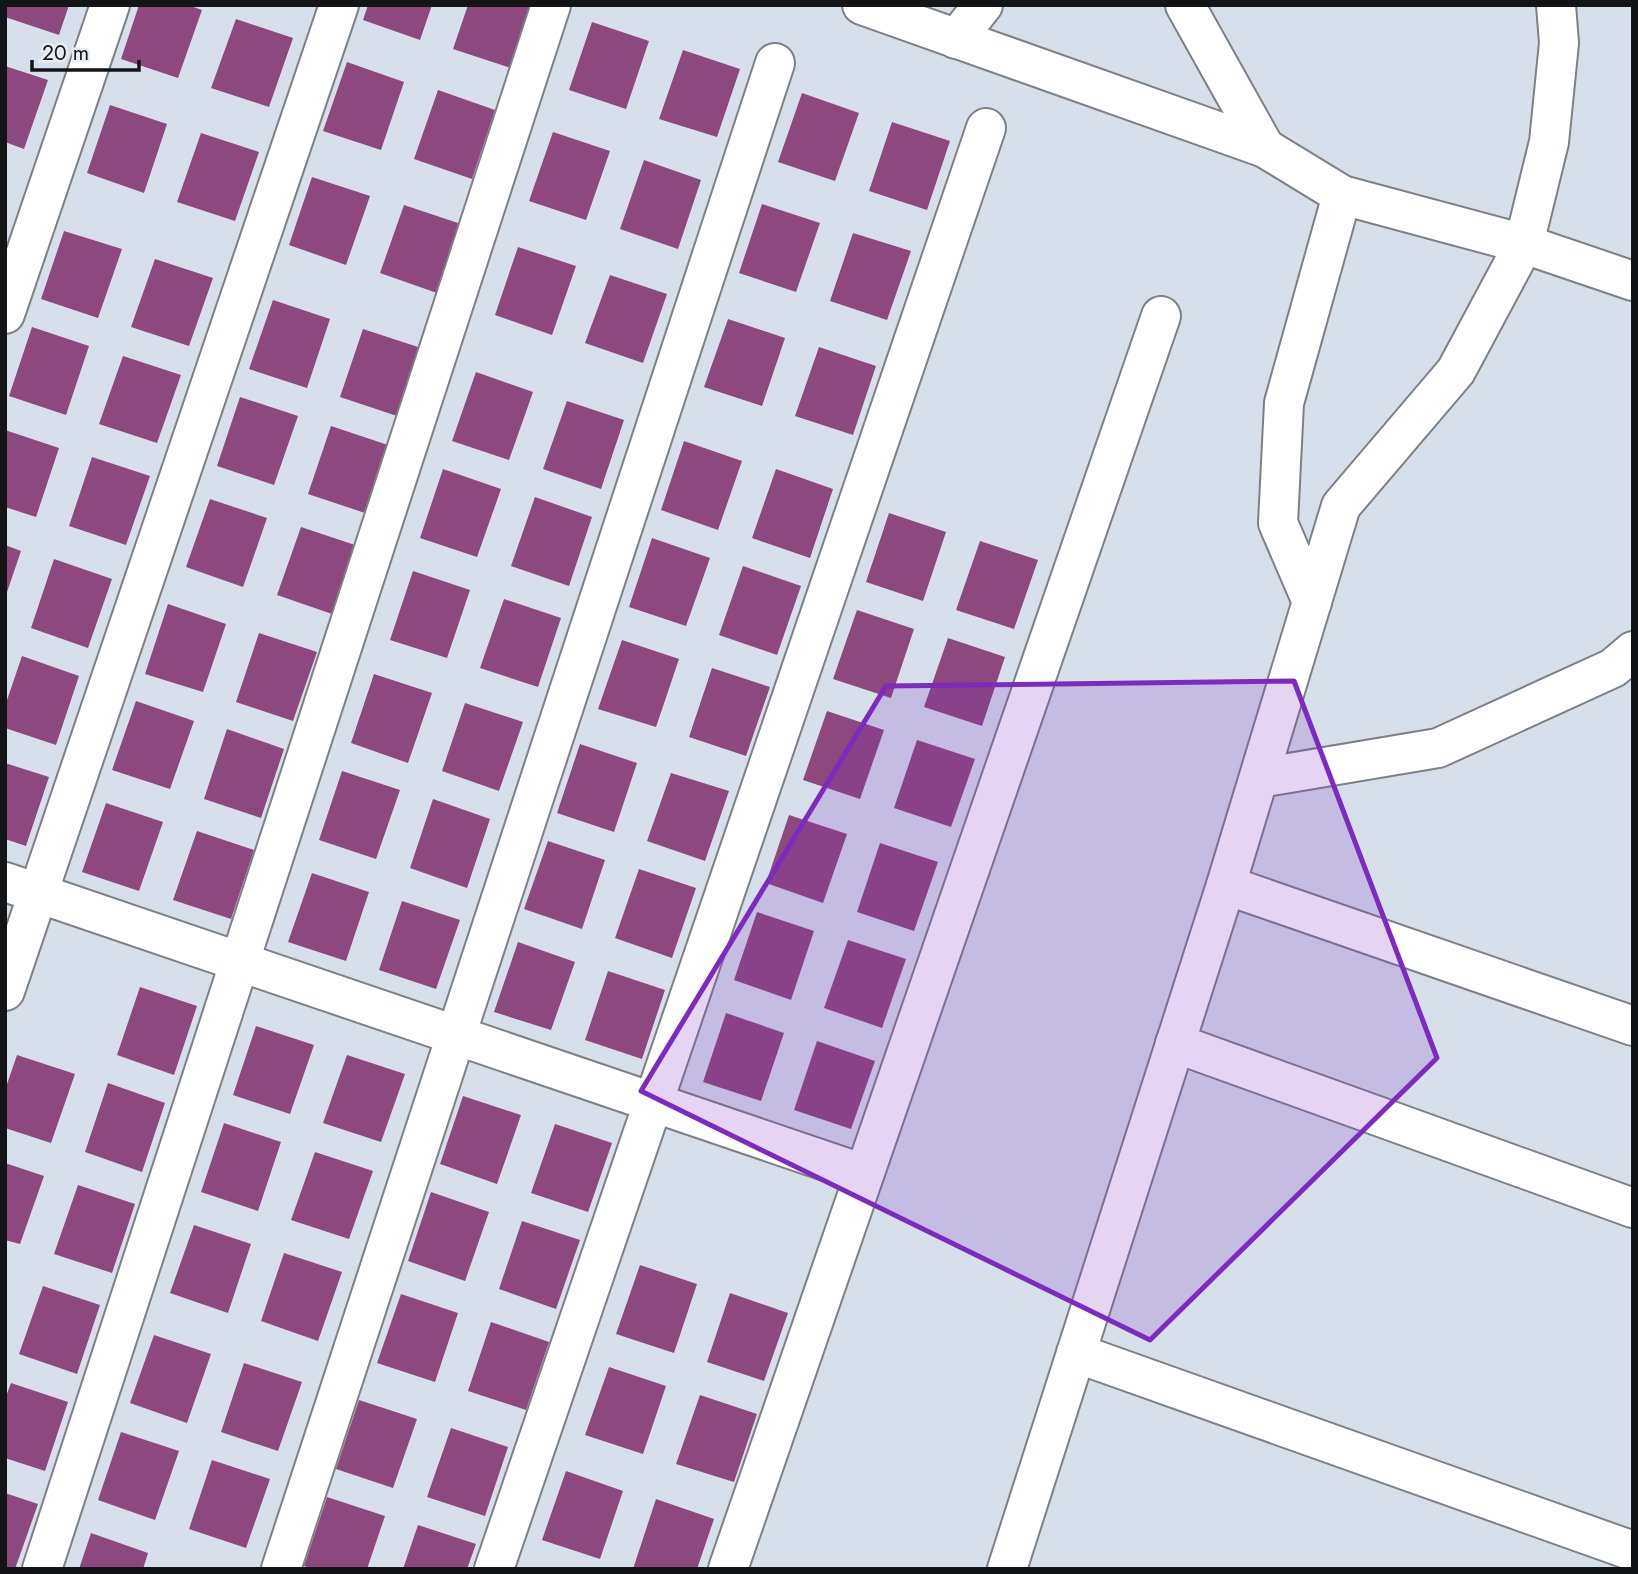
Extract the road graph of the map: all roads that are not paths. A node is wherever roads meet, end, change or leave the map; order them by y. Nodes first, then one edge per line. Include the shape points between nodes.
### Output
1 (110, 5) edge
2 (339, 5) edge
3 (551, 5) edge
4 (862, 5) edge
5 (983, 5) edge
6 (1185, 5) edge
7 (1556, 5) edge
8 (956, 39) junction
9 (775, 63) dead end
10 (986, 128) dead end
11 (1265, 148) junction
12 (1342, 195) junction
13 (1524, 244) junction
14 (1633, 281) edge
15 (5, 314) edge
16 (1161, 316) dead end
17 (1312, 602) junction
18 (1633, 651) edge
19 (1595, 677) junction
20 (1633, 688) edge
21 (1259, 778) junction
22 (1226, 885) junction
23 (22, 888) edge
24 (240, 962) junction
25 (5, 991) edge
26 (1633, 1026) edge
27 (456, 1036) junction
28 (1175, 1043) junction
29 (653, 1103) junction
30 (864, 1174) junction
31 (1633, 1208) edge
32 (1076, 1353) junction
33 (1633, 1551) edge
34 (42, 1569) edge
35 (281, 1569) edge
36 (494, 1569) edge
37 (728, 1569) edge
38 (1007, 1569) edge

1 - 15 street
2 - 23 street
3 - 24 street
4 - 8 street
5 - 8 street
6 - 11 street
7 - 13 street via 1559,43 1549,142
8 - 11 street
9 - 27 street
10 - 29 street
11 - 12 street
12 - 13 street
12 - 17 street via 1284,403 1278,523
13 - 14 street
13 - 17 street via 1457,371 1341,506
16 - 30 street
17 - 21 street
18 - 19 street
19 - 20 street
19 - 21 street via 1438,748
21 - 22 street
22 - 26 street
22 - 28 street
23 - 24 street
23 - 25 street
24 - 27 street
24 - 34 street
27 - 29 street
27 - 35 street
28 - 31 street
28 - 32 street
29 - 30 street
29 - 36 street
30 - 37 street
32 - 33 street
32 - 38 street

